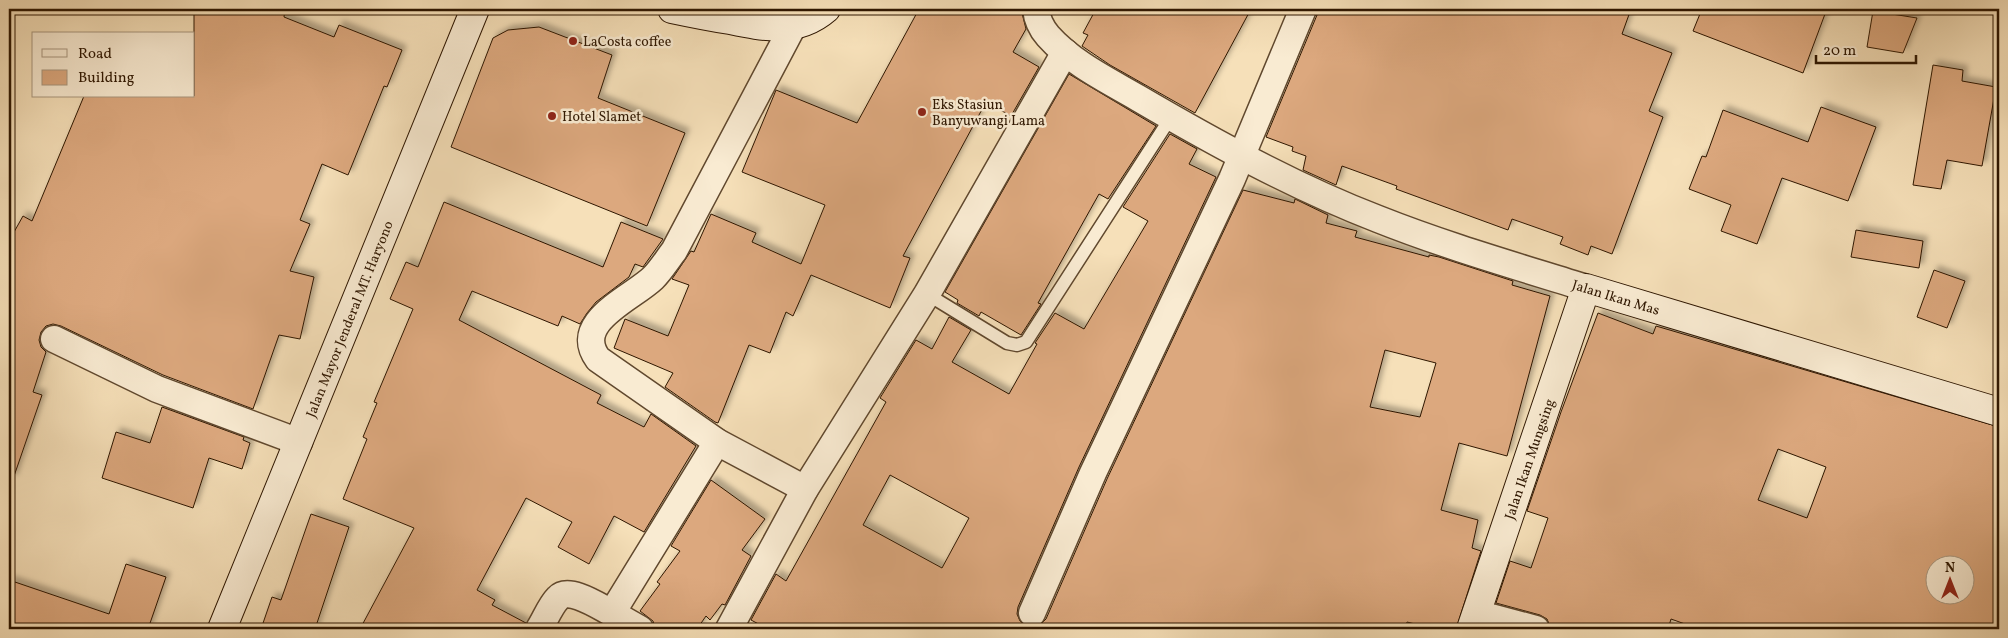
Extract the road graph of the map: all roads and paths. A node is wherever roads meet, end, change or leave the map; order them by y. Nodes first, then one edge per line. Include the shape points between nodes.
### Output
1 (475, 9) edge
2 (672, 9) edge
3 (826, 9) edge
4 (1036, 9) edge
5 (1303, 9) edge
6 (793, 26) junction
7 (1065, 52) junction
8 (1171, 117) junction
9 (1241, 158) junction
10 (1586, 288) junction
11 (927, 294) junction
12 (54, 339) dead end
13 (1999, 412) edge
14 (299, 442) junction
15 (717, 442) junction
16 (805, 489) junction
17 (612, 613) junction
18 (1032, 613) dead end
19 (1474, 621) edge
20 (222, 629) edge
21 (539, 629) edge
22 (640, 629) edge
23 (729, 629) edge
24 (1536, 629) edge

1 - 14 main road, Jalan Mayor Jenderal MT. Haryono
2 - 6 main road via 760,26
3 - 6 main road
4 - 7 street, Jalan Ikan Mas via 1040,25
5 - 9 street
6 - 15 street via 669,258 654,277 605,313 590,336 592,352 598,359
7 - 8 street, Jalan Ikan Mas
7 - 11 street
8 - 9 street, Jalan Ikan Mas
8 - 11 lane via 1026,342 1017,345 1007,343
9 - 10 street, Jalan Ikan Mas via 1376,219
9 - 18 street
10 - 13 main road, Jalan Ikan Mas
10 - 19 main road, Jalan Ikan Mungsing
11 - 16 street
12 - 14 street via 157,389
14 - 20 main road, Jalan Mayor Jenderal MT. Haryono
15 - 16 street
15 - 17 street
16 - 23 street
17 - 21 street via 583,598 563,595
17 - 22 street
19 - 24 street

